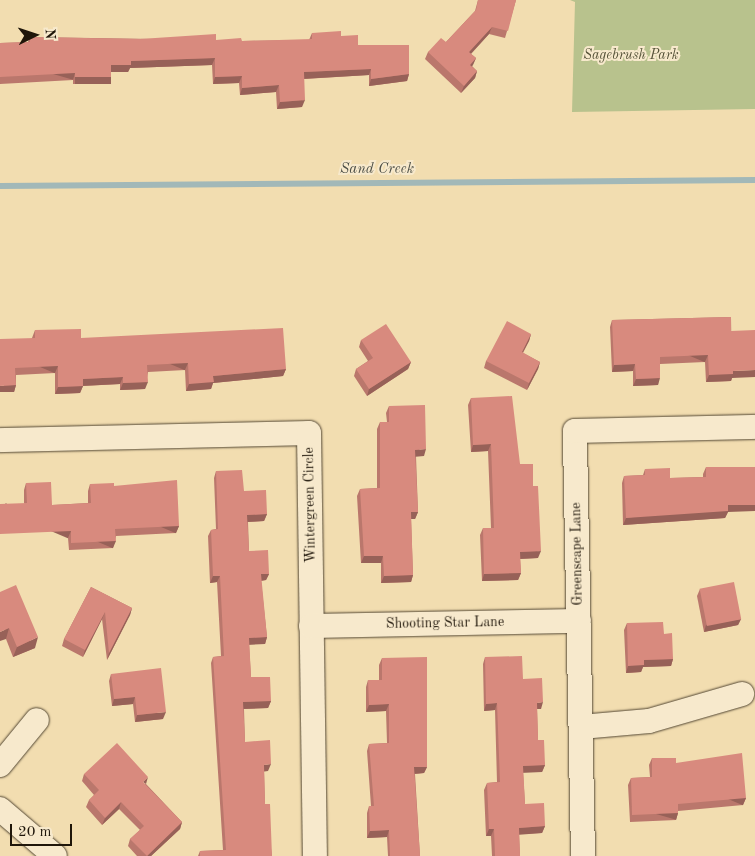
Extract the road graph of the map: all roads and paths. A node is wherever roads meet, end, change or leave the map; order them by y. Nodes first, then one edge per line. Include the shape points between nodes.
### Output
1 (755, 427) edge
2 (0, 440) edge
3 (579, 621) junction
4 (311, 626) junction
5 (742, 694) dead end
6 (37, 720) dead end
7 (581, 727) junction
8 (0, 765) edge
9 (0, 809) edge
10 (56, 856) edge
11 (315, 856) edge
12 (583, 856) edge

1 - 3 street, Greenscape Lane via 575,431
2 - 4 street, Wintergreen Circle via 309,432
3 - 4 street, Shooting Star Lane
3 - 7 street, Greenscape Lane
4 - 11 street, Wintergreen Circle
5 - 7 street via 650,721
6 - 8 street
7 - 12 street, Greenscape Lane
9 - 10 street

